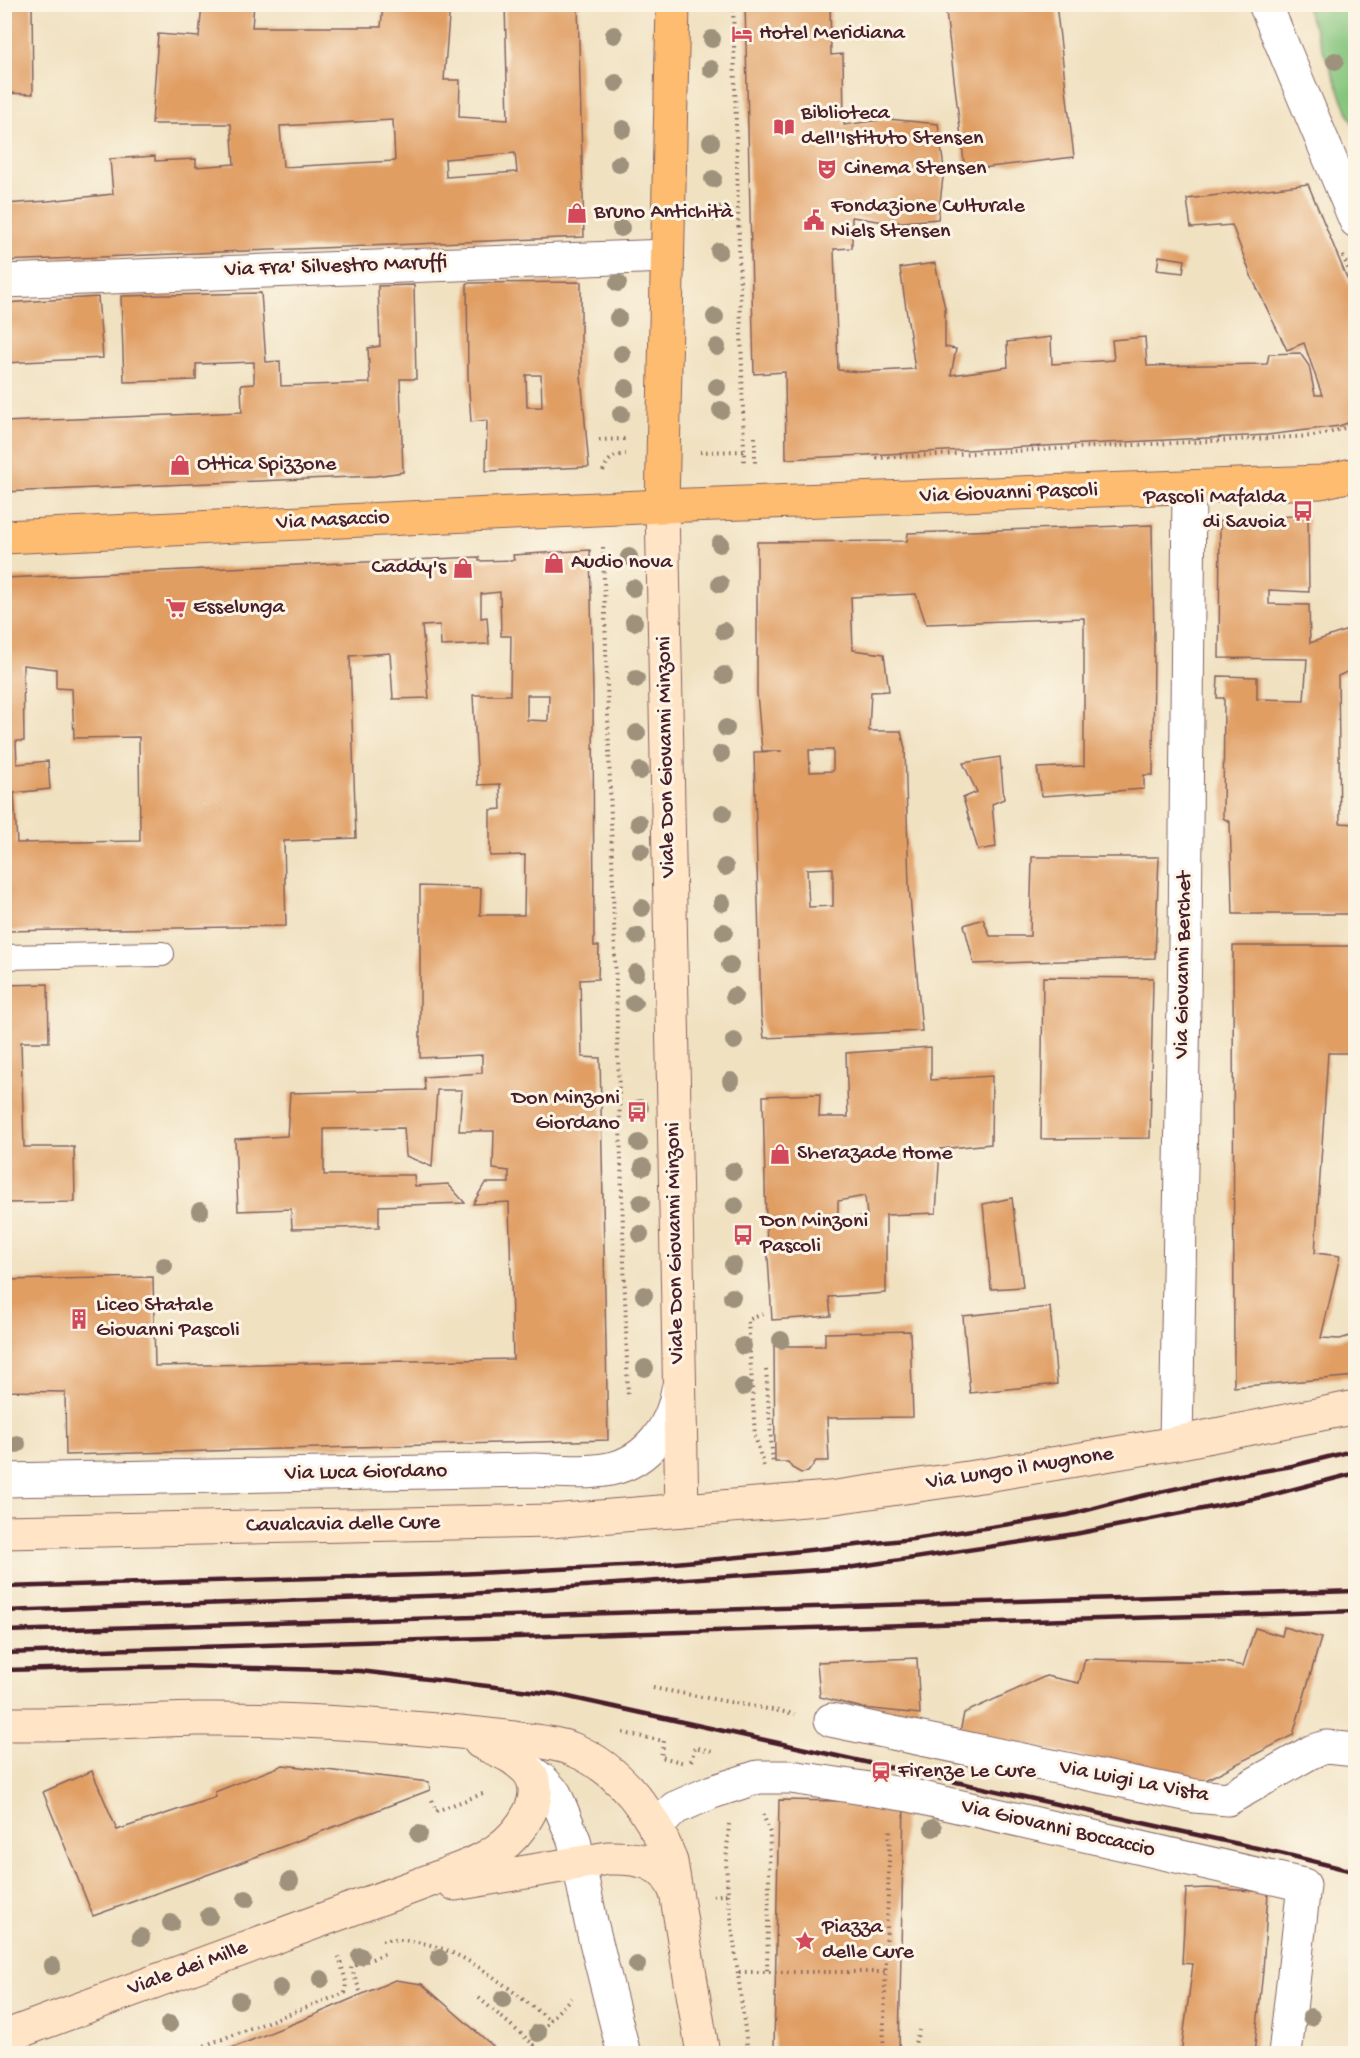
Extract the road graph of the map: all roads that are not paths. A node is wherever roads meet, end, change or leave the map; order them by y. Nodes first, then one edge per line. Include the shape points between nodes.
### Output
1 (672, 4) edge
2 (1265, 4) edge
3 (1356, 221) edge
4 (667, 256) junction
5 (4, 280) edge
6 (1356, 474) edge
7 (1189, 487) junction
8 (662, 506) junction
9 (4, 537) edge
10 (162, 954) dead end
11 (4, 957) edge
12 (679, 1384) junction
13 (1356, 1407) edge
14 (1176, 1443) junction
15 (4, 1480) edge
16 (682, 1510) junction
17 (4, 1532) edge
18 (831, 1720) road end
19 (4, 1724) edge
20 (457, 1731) junction
21 (1341, 1748) edge
22 (518, 1762) junction
23 (655, 1828) junction
24 (579, 1863) junction
25 (676, 1895) junction
26 (383, 1898) junction
27 (4, 2037) edge
28 (624, 2054) edge
29 (703, 2054) edge
30 (1285, 2054) edge

1 - 4 main road, Viale Don Giovanni Minzoni
2 - 3 street
4 - 5 street, Via Fra' Silvestro Maruffi
4 - 8 main road, Viale Don Giovanni Minzoni
6 - 7 main road, Via Giovanni Pascoli via 1321,482
7 - 8 main road, Via Giovanni Pascoli
7 - 14 street, Via Giovanni Berchet
8 - 9 main road, Via Masaccio
8 - 12 main road, Viale Don Giovanni Minzoni
10 - 11 lane
12 - 15 street, Via Luca Giordano via 676,1407 662,1435 645,1452 611,1469
12 - 16 main road, Viale Don Giovanni Minzoni
13 - 14 main road, Via Lungo il Mugnone
14 - 16 main road, Via Lungo il Mugnone via 829,1498
16 - 17 main road, Cavalcavia delle Cure via 551,1521
18 - 21 street, Via Luigi La Vista via 1195,1796 1228,1799 1311,1752
19 - 20 main road via 292,1720
20 - 22 main road
20 - 23 main road via 571,1749 625,1786
22 - 24 street via 555,1794 574,1839
22 - 26 main road via 531,1775 535,1792 529,1814 517,1832 482,1860
23 - 25 main road via 671,1862
23 - 30 street, Via Giovanni Boccaccio via 684,1803 758,1777 791,1776 891,1792 1304,1885
24 - 25 main road via 620,1857 650,1863 672,1882
24 - 26 main road
24 - 28 street
25 - 29 main road
26 - 27 main road, Viale dei Mille

